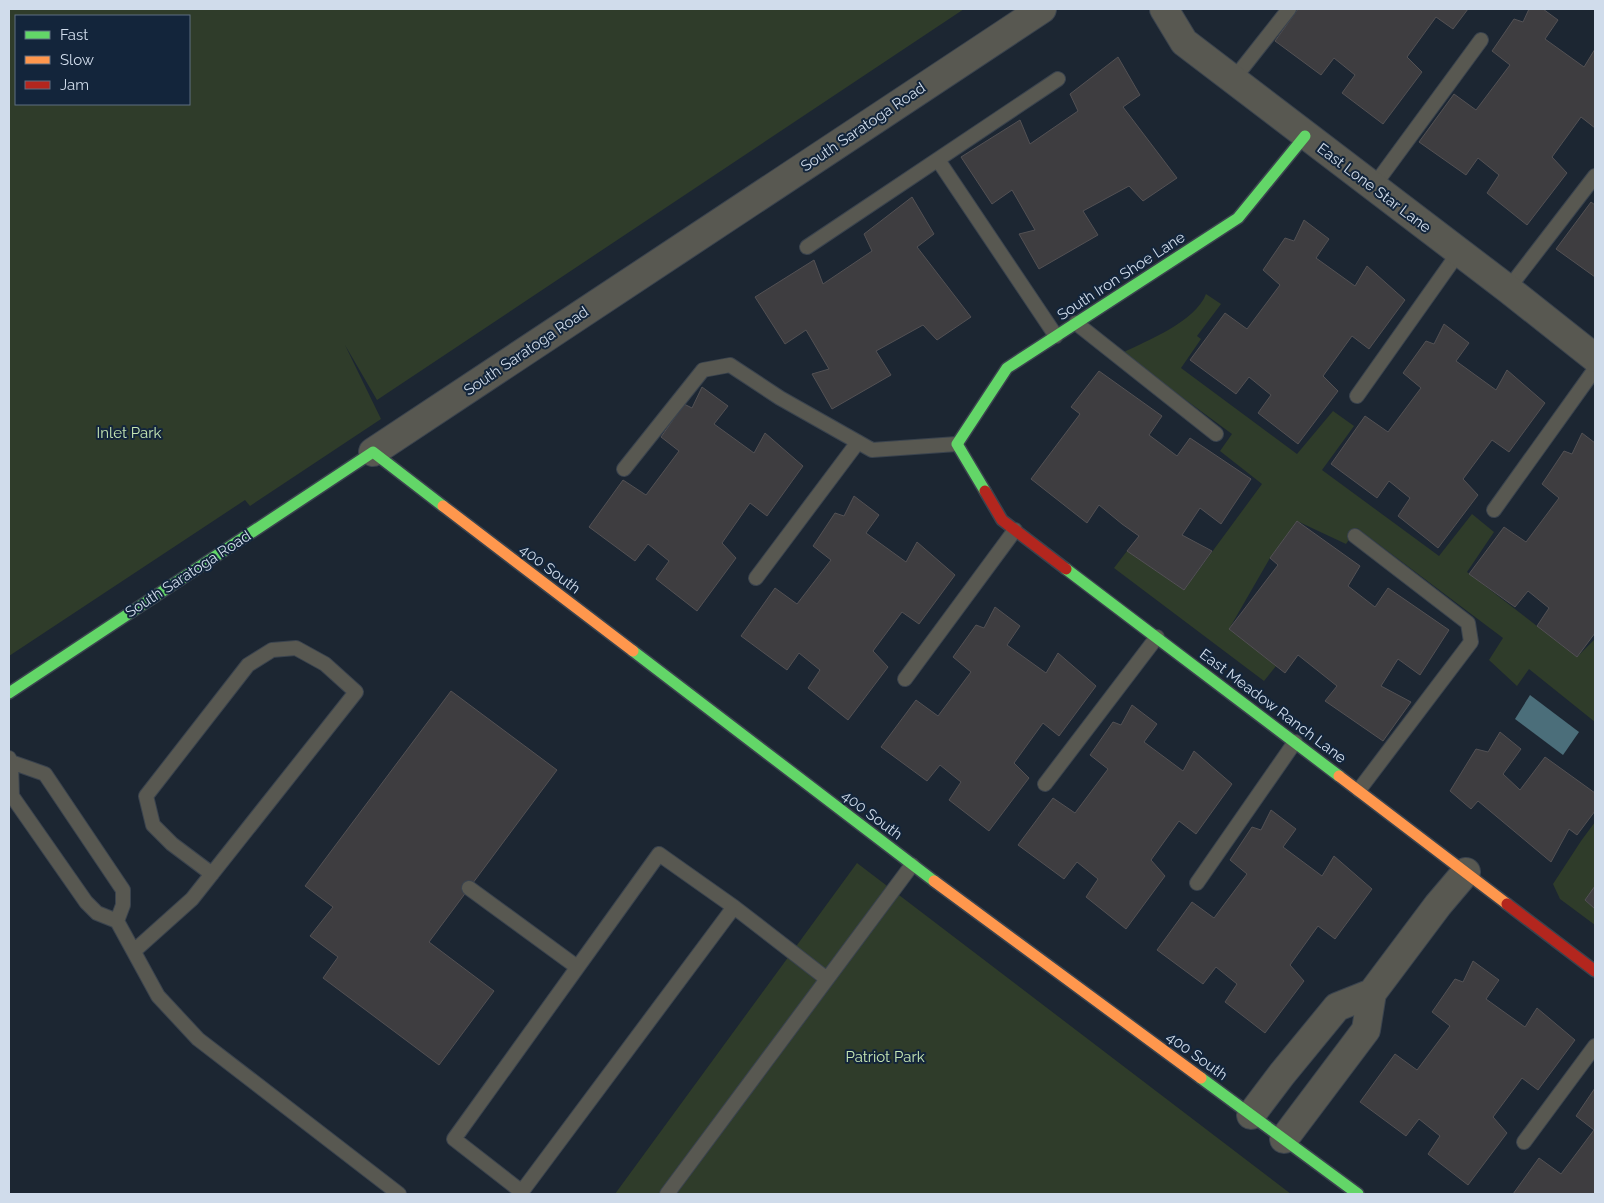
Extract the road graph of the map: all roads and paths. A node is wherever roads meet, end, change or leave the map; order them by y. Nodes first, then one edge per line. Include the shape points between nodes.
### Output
1 (1042, 9) edge
2 (1164, 9) edge
3 (1289, 9) edge
4 (1481, 40) dead end
5 (1058, 78) dead end
6 (1233, 80) junction
7 (1305, 136) junction
8 (938, 160) junction
9 (1595, 176) edge
10 (1373, 187) junction
11 (808, 247) dead end
12 (1459, 252) junction
13 (1508, 289) junction
14 (1076, 323) junction
15 (1056, 336) junction
16 (1595, 358) edge
17 (1595, 369) edge
18 (1357, 396) dead end
19 (1216, 434) dead end
20 (858, 442) junction
21 (957, 444) junction
22 (373, 452) junction
23 (624, 469) dead end
24 (1494, 510) dead end
25 (1015, 530) junction
26 (1355, 536) dead end
27 (756, 578) dead end
28 (1156, 637) junction
29 (905, 679) dead end
30 (9, 693) edge
31 (1295, 742) junction
32 (10, 760) edge
33 (1045, 784) dead end
34 (1359, 790) junction
35 (912, 865) junction
36 (1466, 872) junction
37 (212, 874) junction
38 (1197, 883) dead end
39 (470, 888) dead end
40 (734, 907) junction
41 (117, 921) junction
42 (134, 951) junction
43 (578, 967) junction
44 (1595, 971) edge
45 (827, 980) junction
46 (1372, 993) junction
47 (1595, 1046) edge
48 (1251, 1115) junction
49 (1284, 1139) junction
50 (1524, 1142) dead end
51 (521, 1193) edge
52 (399, 1194) edge
53 (667, 1194) edge
54 (1358, 1194) edge

1 - 22 street, South Saratoga Road
2 - 6 street, East Lone Star Lane via 1184,42
3 - 6 lane
4 - 10 lane
5 - 8 lane
6 - 7 street, East Lone Star Lane
7 - 10 street, East Lone Star Lane
7 - 14 street, South Iron Shoe Lane via 1238,218
8 - 11 lane
8 - 15 lane
9 - 13 lane
10 - 12 street, East Lone Star Lane
12 - 13 street, East Lone Star Lane
12 - 18 lane
13 - 16 street, East Lone Star Lane
14 - 15 street, South Iron Shoe Lane
14 - 19 lane
15 - 21 street, South Iron Shoe Lane via 1007,368
17 - 24 lane
20 - 21 lane via 872,450
20 - 23 lane via 780,398 730,364 703,370
20 - 27 lane
21 - 25 street, East Meadow Ranch Lane via 1002,520
22 - 30 street, South Saratoga Road
22 - 35 street, 400 South
25 - 28 street, East Meadow Ranch Lane
25 - 29 lane
26 - 34 lane via 1468,623 1471,642
28 - 31 street, East Meadow Ranch Lane
28 - 33 lane
31 - 34 street, East Meadow Ranch Lane
31 - 38 lane
32 - 41 lane via 12,796 86,902 97,913
32 - 41 lane via 45,774 123,890 123,905
34 - 36 street, East Meadow Ranch Lane
35 - 45 lane
35 - 48 street, 400 South
36 - 44 street, East Meadow Ranch Lane
36 - 46 street
37 - 37 lane via 356,692 325,664 296,648 272,650 248,665 146,796 153,825
37 - 42 lane via 192,899
39 - 43 lane
40 - 43 lane via 659,854
40 - 45 lane
40 - 51 lane
41 - 42 lane
42 - 52 lane via 158,996 198,1039
43 - 51 lane via 454,1139
45 - 53 lane
46 - 48 street via 1337,1007
46 - 49 street via 1366,1030
47 - 50 lane
48 - 49 street, 400 South
49 - 54 street, 400 South

